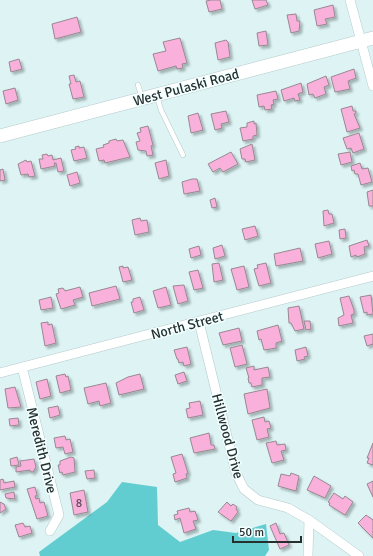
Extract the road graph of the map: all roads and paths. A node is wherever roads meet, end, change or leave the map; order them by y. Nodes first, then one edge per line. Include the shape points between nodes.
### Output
1 (350, 0) edge
2 (367, 40) edge
3 (138, 85) dead end
4 (373, 86) edge
5 (156, 95) junction
6 (142, 98) junction
7 (0, 136) edge
8 (183, 155) dead end
9 (373, 276) edge
10 (199, 322) junction
11 (22, 367) junction
12 (0, 373) edge
13 (309, 520) junction
14 (50, 530) dead end
15 (308, 556) edge
16 (359, 556) edge

1 - 2 street
2 - 4 street
2 - 5 main road, West Pulaski Road
3 - 6 lane
5 - 6 main road, West Pulaski Road
5 - 8 lane
6 - 7 main road, West Pulaski Road
9 - 10 street, North Street
10 - 11 street, North Street
10 - 13 street, Hillwood Drive via 236,473 244,490 258,500 288,508
11 - 12 street, North Street
11 - 14 street, Meredith Drive via 59,515
13 - 15 street
13 - 16 street, Hillwood Drive

